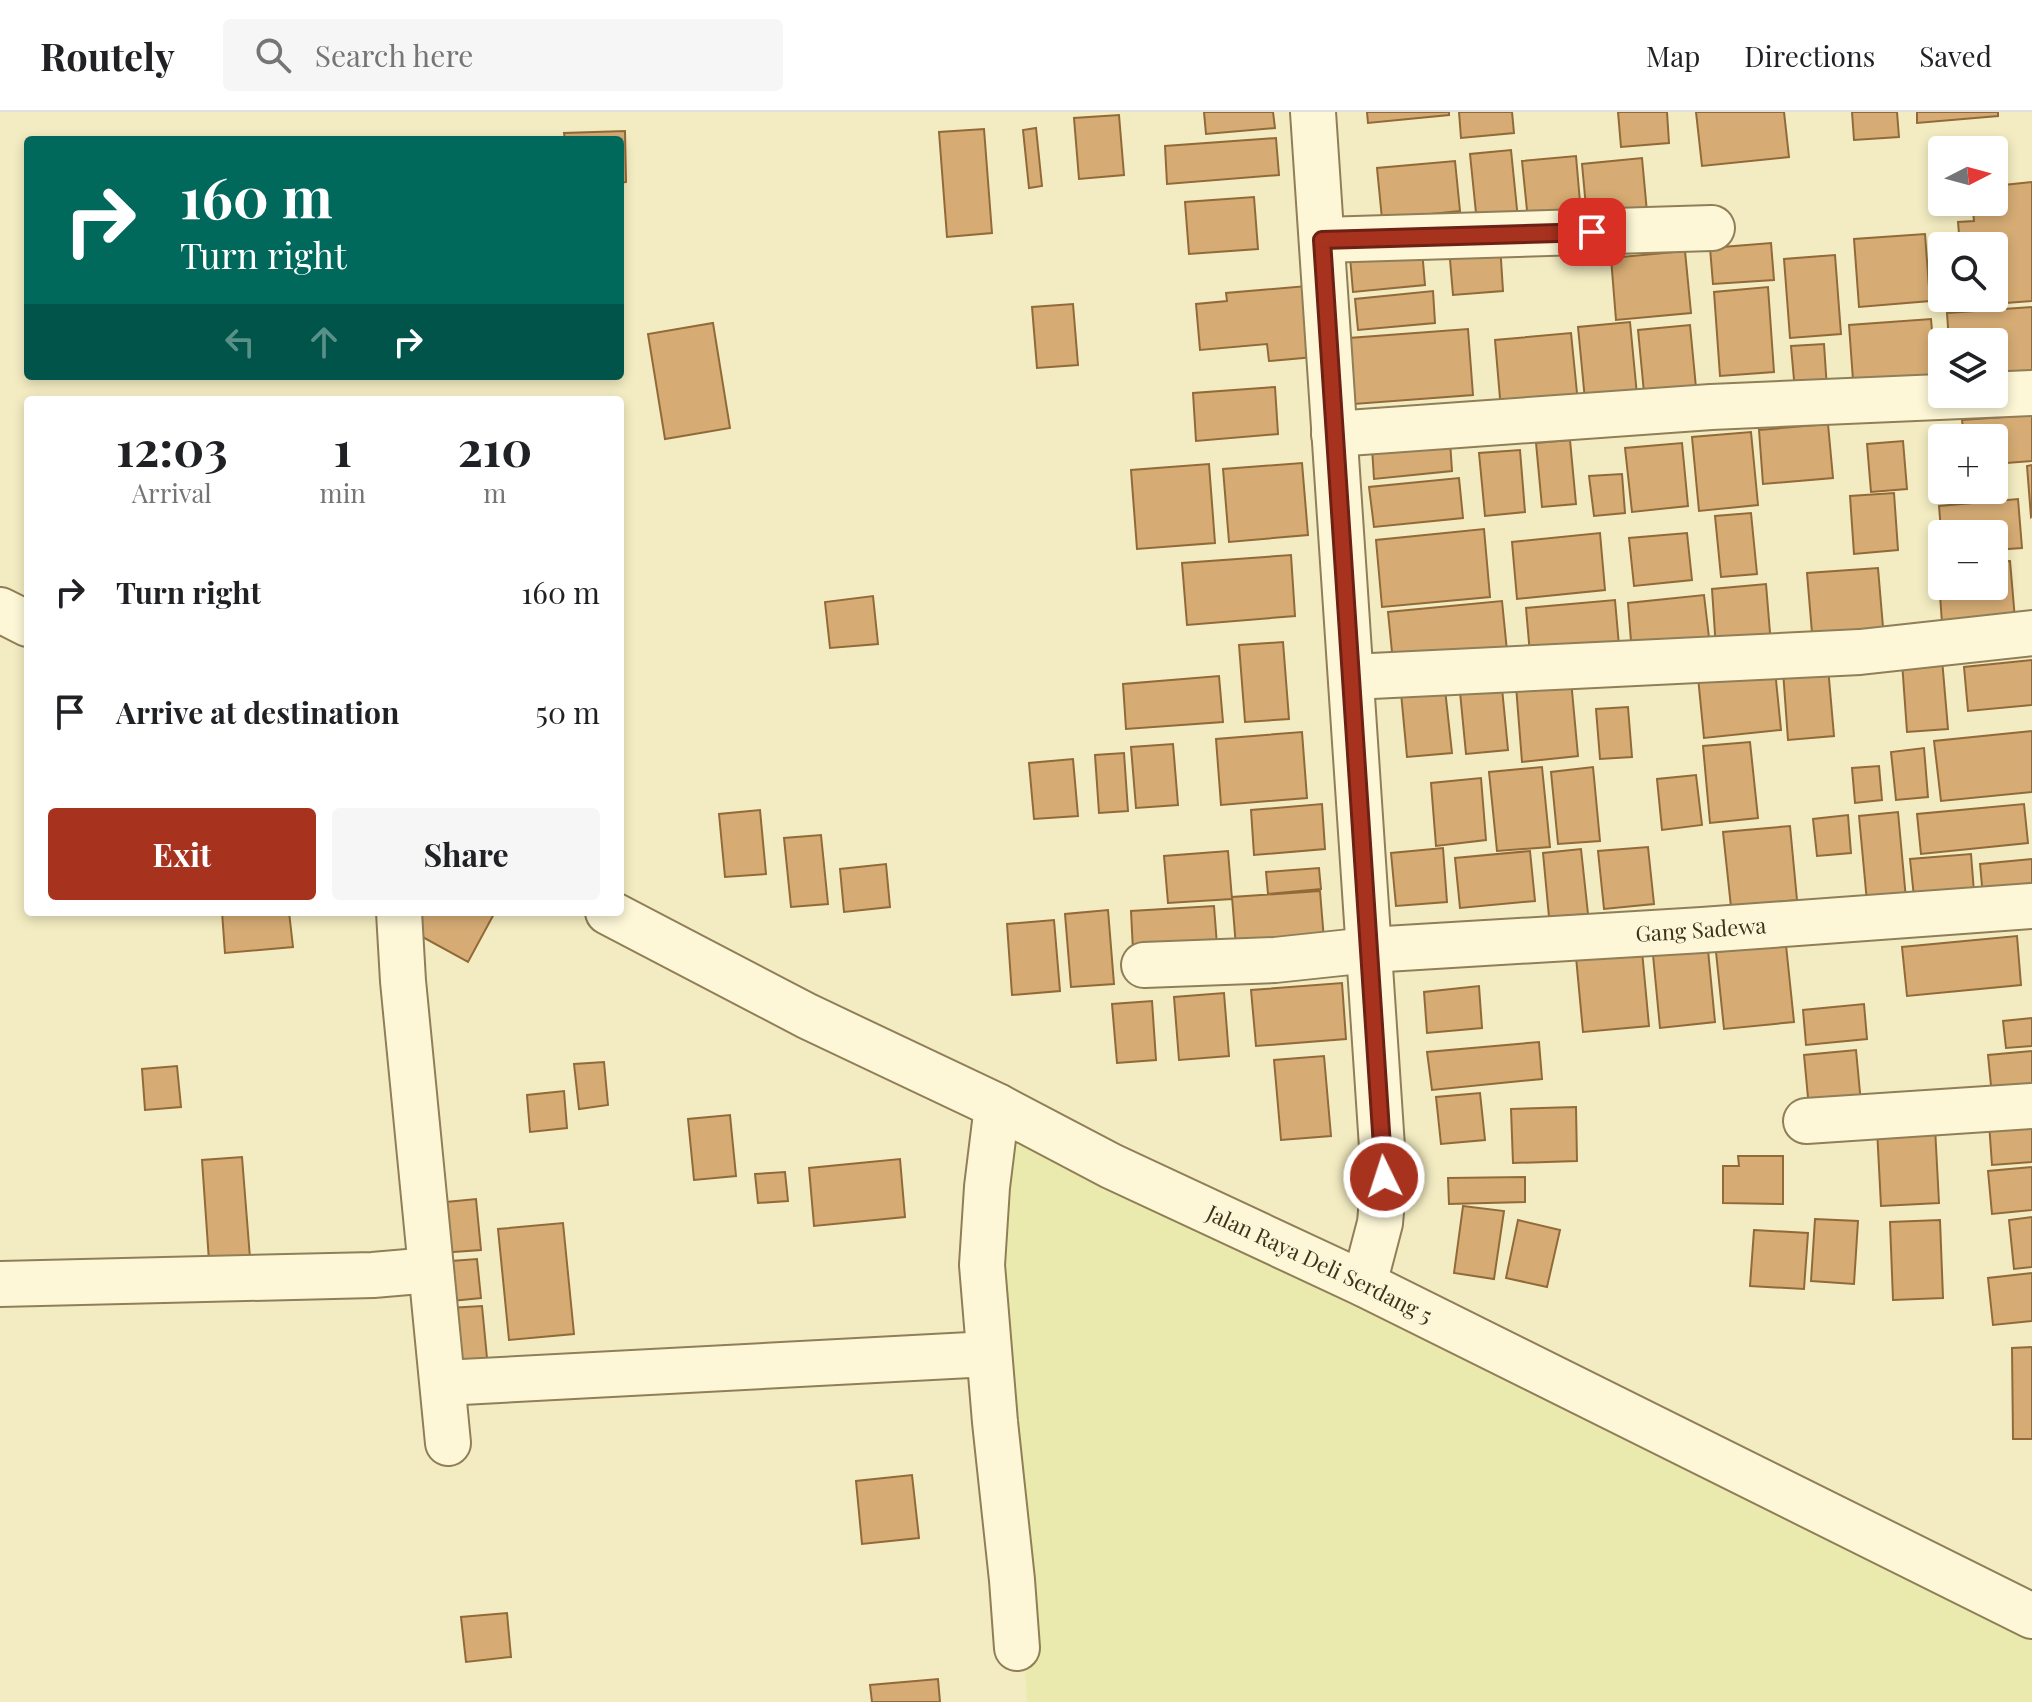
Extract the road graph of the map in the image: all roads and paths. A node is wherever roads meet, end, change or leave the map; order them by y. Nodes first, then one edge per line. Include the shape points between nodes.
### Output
1 (1313, 112) edge
2 (1712, 228) dead end
3 (1322, 240) junction
4 (2032, 393) edge
5 (1334, 434) junction
6 (0, 610) edge
7 (24, 622) edge
8 (2032, 633) edge
9 (1351, 677) junction
10 (2032, 906) edge
11 (399, 916) edge
12 (616, 916) edge
13 (1369, 950) junction
14 (1144, 965) dead end
15 (997, 1106) junction
16 (2032, 1106) edge
17 (1806, 1121) dead end
18 (431, 1270) junction
19 (1365, 1279) junction
20 (0, 1284) edge
21 (989, 1354) junction
22 (443, 1383) junction
23 (448, 1443) dead end
24 (2032, 1616) edge
25 (1017, 1648) dead end

1 - 3 street
2 - 3 street
3 - 5 street
4 - 5 street via 1711,407
5 - 9 street
6 - 7 street
8 - 9 street via 1860,652
9 - 13 street
10 - 13 street, Gang Sadewa
11 - 18 street
12 - 15 street, Jalan Raya Deli Serdang 5 via 807,1016
13 - 14 street, Gang Sadewa
13 - 19 street via 1384,1177 1380,1223
15 - 19 street, Jalan Raya Deli Serdang 5 via 1111,1166
15 - 21 street via 982,1265
16 - 17 street
18 - 20 street
18 - 22 street
19 - 24 street, Jalan Raya Deli Serdang 5
21 - 22 street
21 - 25 street
22 - 23 street

